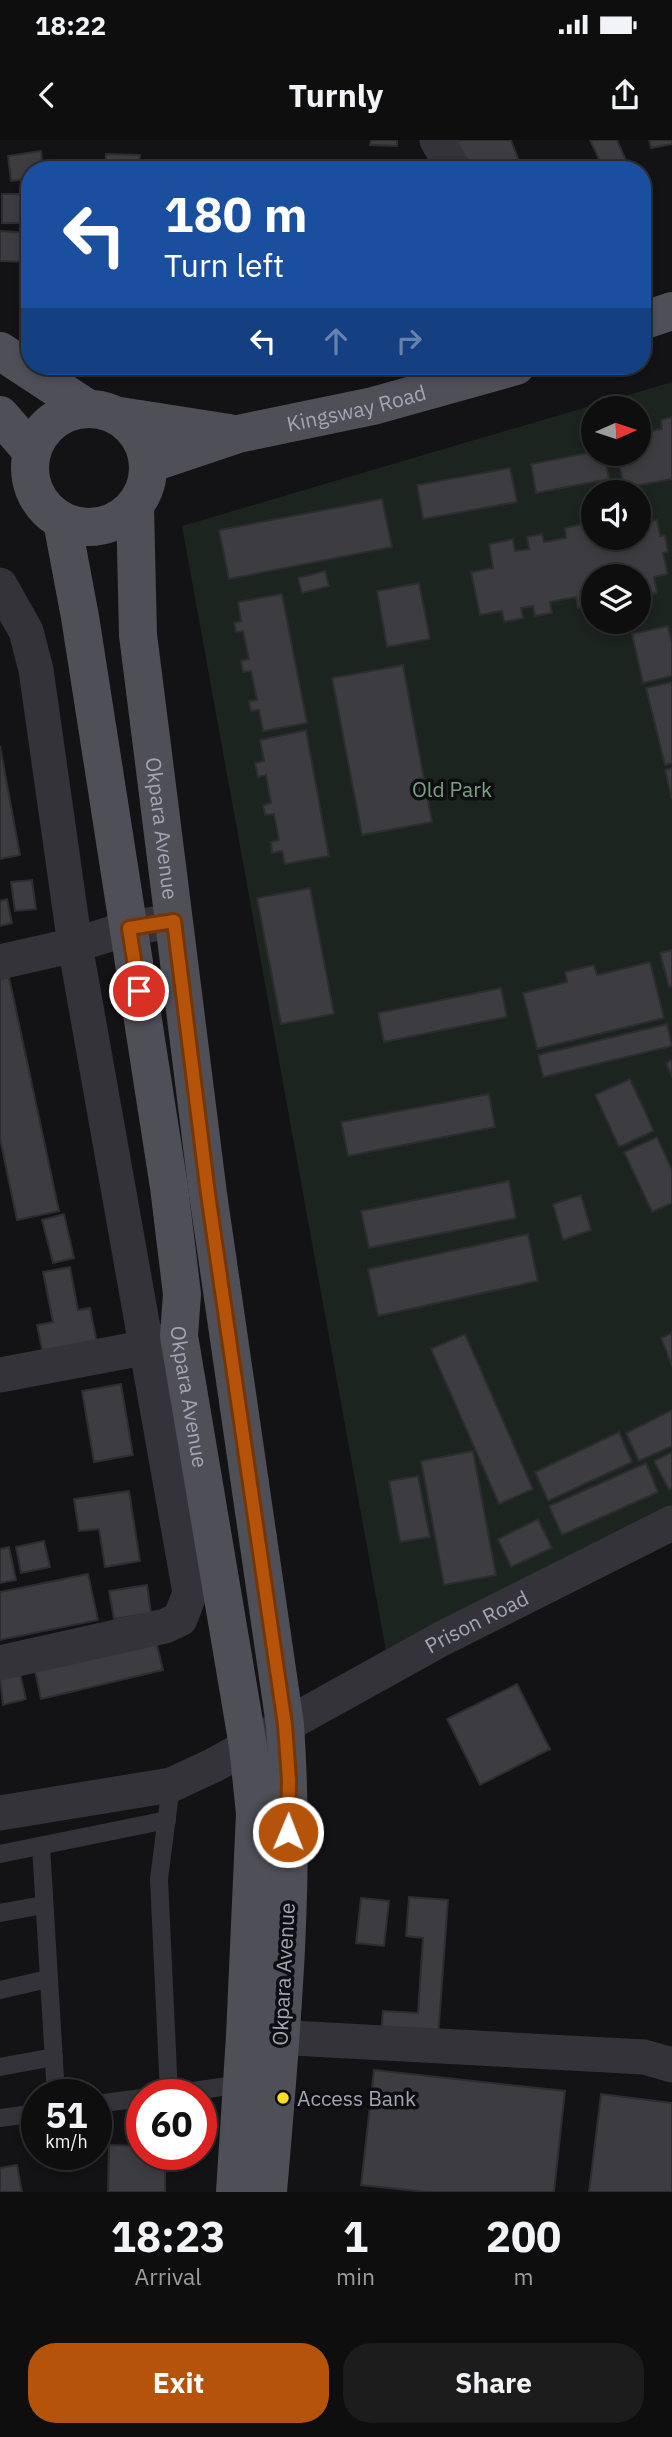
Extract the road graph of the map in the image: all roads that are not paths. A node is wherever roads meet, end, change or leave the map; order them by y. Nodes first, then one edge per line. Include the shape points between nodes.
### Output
1 (437, 140) edge
2 (449, 161) edge
3 (672, 311) edge
4 (651, 318) edge
5 (0, 351) edge
6 (21, 363) edge
7 (41, 375) edge
8 (482, 375) edge
9 (104, 412) junction
10 (0, 415) edge
11 (238, 434) junction
12 (32, 452) junction
13 (149, 464) junction
14 (135, 506) junction
15 (62, 521) junction
16 (0, 585) edge
17 (174, 921) junction
18 (129, 928) junction
19 (75, 945) junction
20 (0, 962) edge
21 (164, 1342) junction
22 (0, 1376) edge
23 (672, 1523) edge
24 (0, 1663) edge
25 (285, 1725) junction
26 (248, 1746) junction
27 (172, 1785) junction
28 (0, 1813) edge
29 (167, 1820) junction
30 (41, 1846) junction
31 (0, 1854) edge
32 (43, 1905) junction
33 (0, 1913) edge
34 (48, 1979) junction
35 (0, 1990) edge
36 (263, 2036) junction
37 (54, 2057) junction
38 (672, 2065) edge
39 (0, 2067) edge
40 (55, 2079) edge
41 (166, 2079) edge
42 (242, 2084) junction
43 (217, 2087) edge
44 (21, 2115) edge
45 (0, 2118) edge
46 (235, 2192) edge
47 (268, 2192) edge

1 - 2 street
3 - 4 main road
5 - 6 main road
7 - 9 main road
8 - 11 main road, Kingsway Road via 373,406
9 - 11 main road, Kingsway Road
9 - 12 main road via 69,411 52,421
9 - 13 main road via 133,428
10 - 12 main road
11 - 13 main road, Kingsway Road
12 - 15 main road via 35,492 46,509
13 - 14 main road via 146,486
14 - 15 main road via 101,527
14 - 17 main road, Okpara Avenue via 138,635
15 - 18 main road, Okpara Avenue
16 - 19 street via 26,631 36,670
17 - 18 street
17 - 25 main road, Okpara Avenue via 208,1194
18 - 19 street
18 - 21 main road, Okpara Avenue via 182,1294
19 - 20 street
19 - 21 street
21 - 22 street
21 - 24 street via 190,1593 180,1619
21 - 26 main road, Okpara Avenue
23 - 25 street, Prison Road via 443,1638
25 - 26 street, Prison Road
25 - 36 main road, Okpara Avenue via 289,1807
26 - 27 street, Prison Road
26 - 36 main road, Okpara Avenue via 255,1813
27 - 28 street, Prison Road
27 - 29 lane
29 - 30 lane
29 - 41 lane via 159,1879
30 - 31 lane
30 - 32 lane
32 - 33 lane
32 - 34 lane
34 - 35 lane
34 - 37 lane
36 - 38 street via 644,2057
36 - 42 main road, Okpara Avenue
36 - 47 main road, Okpara Avenue
37 - 39 lane
37 - 40 lane
42 - 43 lane
42 - 46 main road, Okpara Avenue
44 - 45 lane

